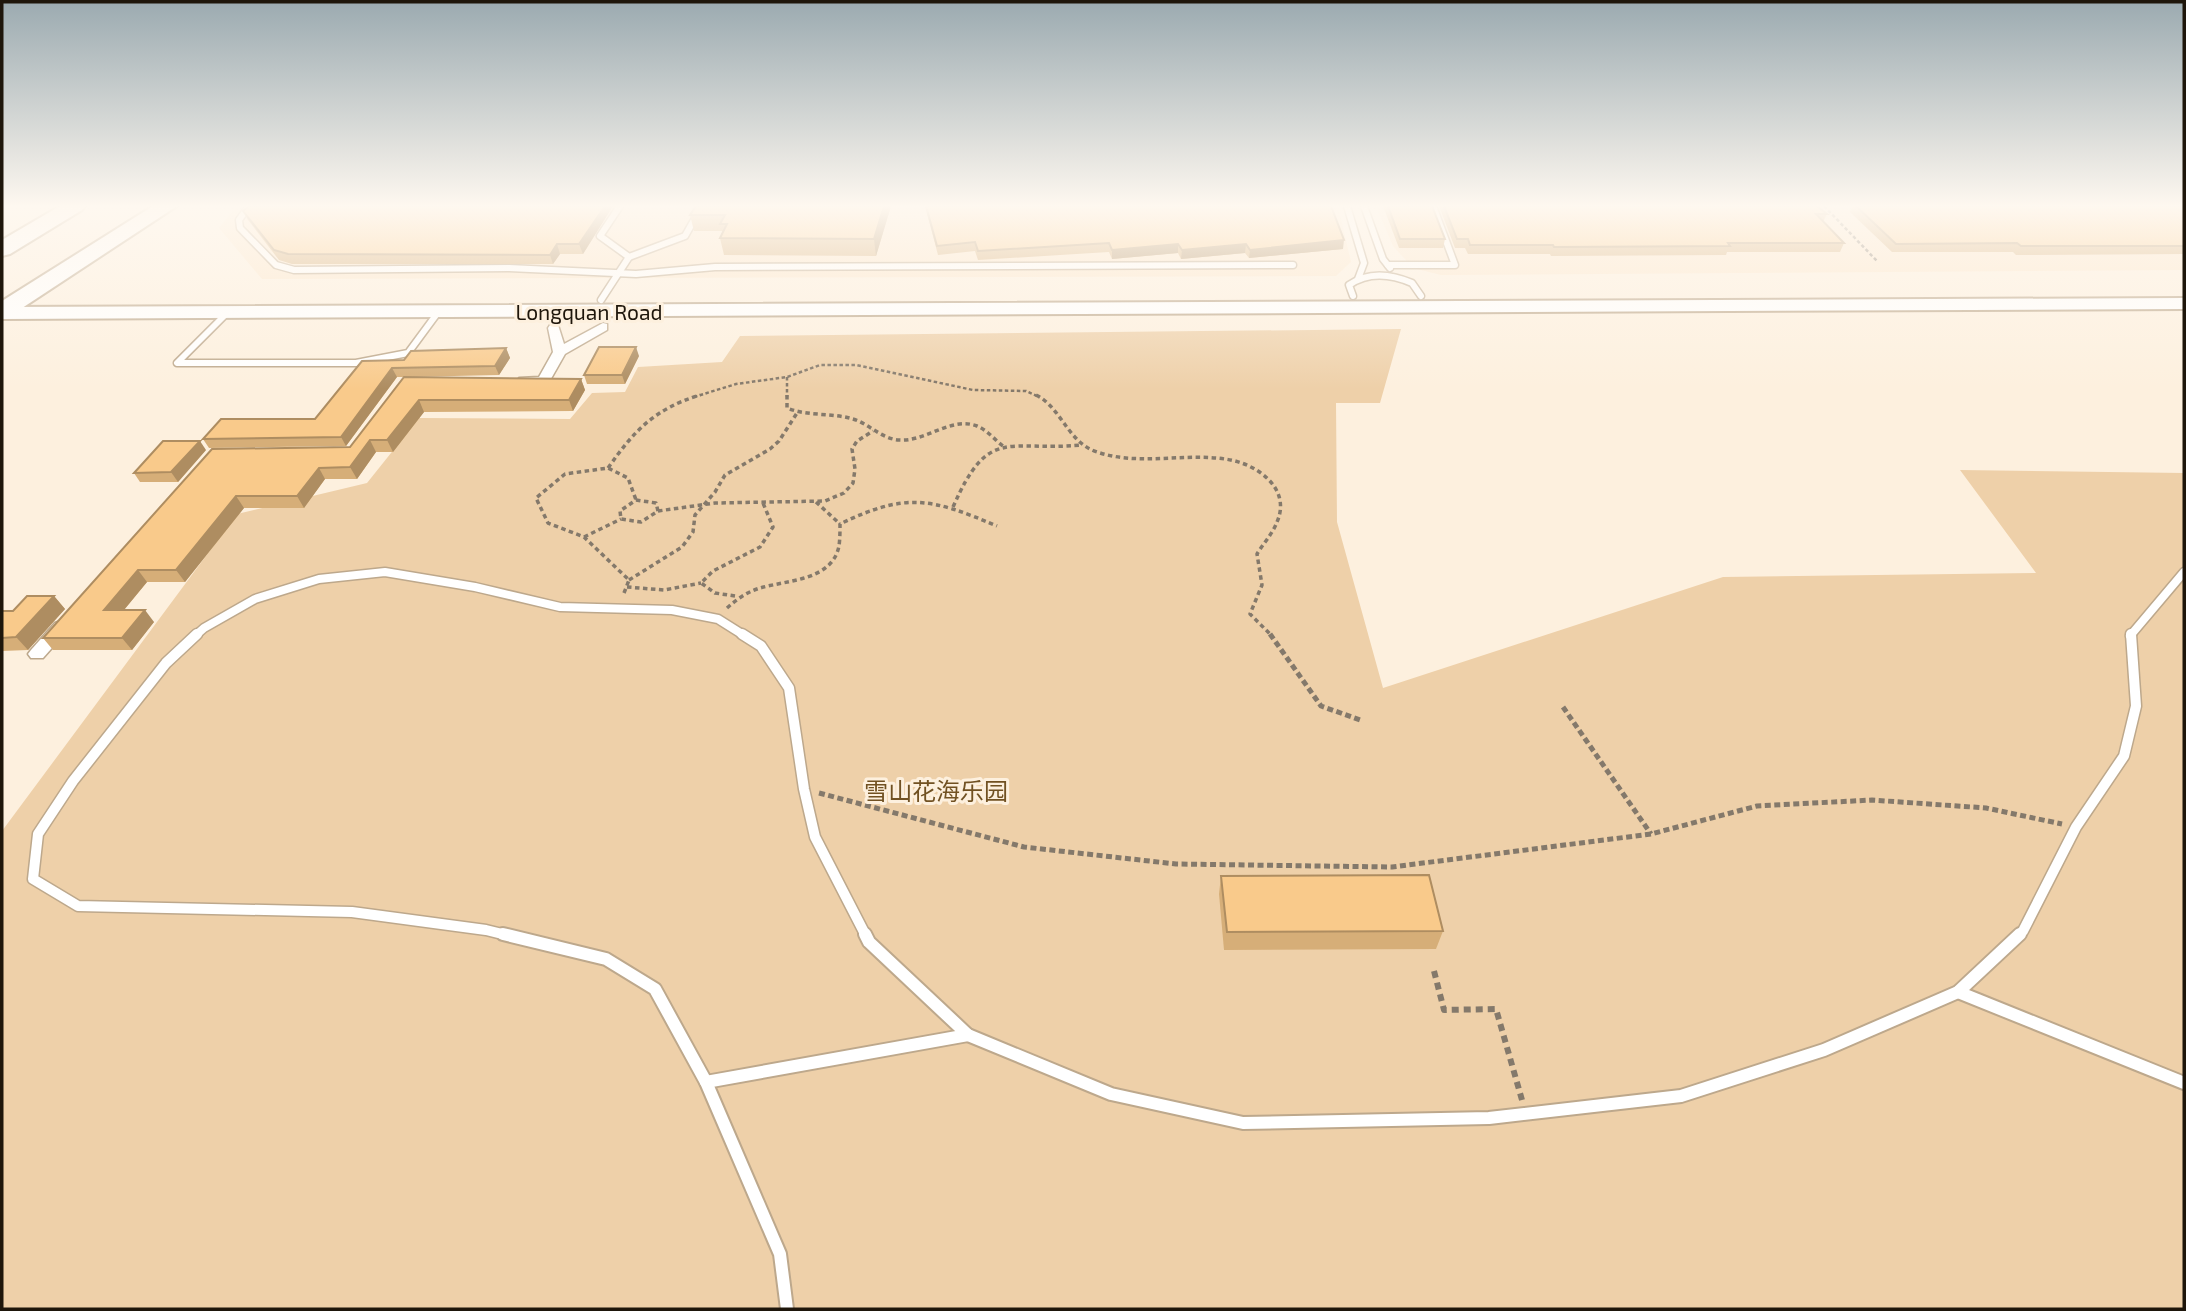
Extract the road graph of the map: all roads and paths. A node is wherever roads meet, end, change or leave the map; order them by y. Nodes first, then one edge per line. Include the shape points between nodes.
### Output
1 (69, 267) edge
2 (282, 267) edge
3 (622, 267) edge
4 (714, 267) edge
5 (1362, 267) edge
6 (1390, 267) edge
7 (618, 273) junction
8 (1405, 280) junction
9 (1355, 288) junction
10 (2184, 292) edge
11 (1421, 296) junction
12 (601, 300) junction
13 (2184, 303) edge
14 (5, 307) edge
15 (439, 311) junction
16 (228, 312) junction
17 (603, 327) dead end
18 (554, 328) dead end
19 (560, 352) junction
20 (787, 377) junction
21 (501, 381) edge
22 (797, 413) junction
23 (873, 431) junction
24 (1083, 444) junction
25 (1003, 446) junction
26 (608, 468) junction
27 (636, 500) junction
28 (816, 502) junction
29 (763, 503) junction
30 (704, 505) junction
31 (953, 507) junction
32 (658, 511) junction
33 (621, 519) junction
34 (840, 524) junction
35 (997, 526) dead end
36 (584, 537) junction
37 (2184, 572) edge
38 (629, 580) junction
39 (701, 583) junction
40 (627, 587) junction
41 (735, 596) junction
42 (618, 610) junction
43 (72, 614) edge
44 (718, 619) junction
45 (37, 654) dead end
46 (1563, 707) dead end
47 (1363, 721) dead end
48 (804, 789) junction
49 (2076, 827) junction
50 (1651, 834) junction
51 (1434, 971) dead end
52 (1958, 992) junction
53 (968, 1035) junction
54 (706, 1082) junction
55 (2184, 1083) edge
56 (1526, 1114) junction
57 (787, 1309) edge

1 - 14 highway
2 - 7 lane
3 - 7 lane
4 - 7 lane
5 - 9 lane
6 - 8 lane
7 - 12 lane
8 - 9 lane via 1381,275
8 - 11 lane via 1417,287
9 - 11 main road, Longquan Road
9 - 12 main road, Longquan Road
10 - 11 main road, Longquan Road
12 - 14 main road, Longquan Road
13 - 15 main road, Longquan Road
14 - 16 main road, Longquan Road
15 - 16 main road, Longquan Road
15 - 16 lane via 408,353 356,363 177,363
17 - 19 street
18 - 19 street
19 - 21 street via 543,381
20 - 22 path via 787,408
20 - 24 path via 820,365 856,365 973,390 1026,391 1048,401 1075,440
20 - 26 path via 736,384 658,414 633,433
22 - 23 path via 855,420
22 - 30 path via 779,441 725,475
23 - 25 path via 899,440 954,425 977,426
23 - 28 path via 852,449 857,473 849,490
24 - 25 path
24 - 47 path via 1119,458 1225,459 1252,466 1274,484 1282,504 1278,523 1257,554 1265,576 1250,614 1273,637 1321,706
25 - 31 path via 976,460
26 - 27 path via 628,478
26 - 36 path via 565,474 536,498 548,523
27 - 32 path via 656,503
27 - 33 path via 620,511
28 - 29 path
28 - 34 path
29 - 30 path
29 - 39 path via 773,527 761,546 708,573
30 - 32 path
30 - 38 path via 695,515 694,532 682,547
31 - 34 path via 894,501
31 - 35 path
32 - 33 path via 641,522
33 - 36 path
34 - 41 path via 842,544 833,563 806,578
36 - 38 path
37 - 49 lane via 2130,636 2136,706 2124,756
38 - 40 path
39 - 40 path via 676,590
39 - 41 path via 715,593
40 - 42 path
41 - 44 path
42 - 44 lane via 672,611
42 - 54 lane via 560,607 385,572 319,579 255,599 204,628 166,663 73,781 38,834 33,879 78,906 352,912 486,930 606,959 655,989
43 - 45 street
44 - 48 lane via 761,646 789,688
46 - 50 path
48 - 50 path via 1024,847 1176,864 1392,867
48 - 53 lane via 815,837 869,942
49 - 50 path via 1986,808 1872,800 1757,806
49 - 52 lane via 2023,931
51 - 56 path via 1444,1010 1496,1009
52 - 55 lane
52 - 56 lane via 1824,1050 1681,1096
53 - 54 lane
53 - 56 lane via 1111,1094 1243,1123
54 - 57 lane via 780,1254

